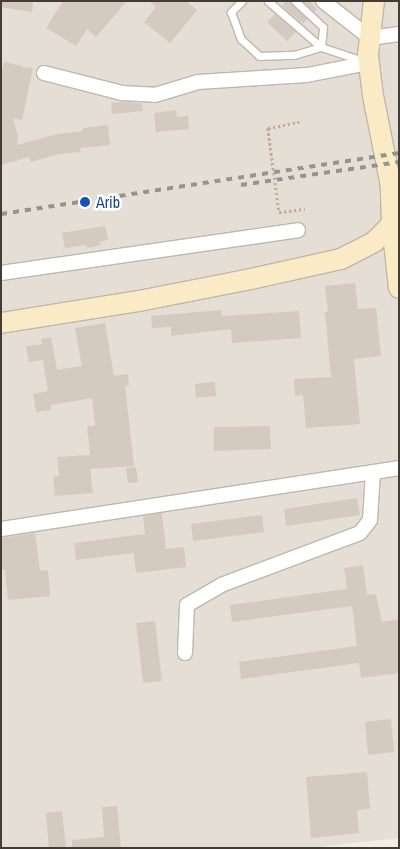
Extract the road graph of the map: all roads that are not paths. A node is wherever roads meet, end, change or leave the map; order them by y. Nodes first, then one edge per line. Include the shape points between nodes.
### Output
1 (242, 1) edge
2 (268, 1) edge
3 (295, 1) edge
4 (323, 1) edge
5 (374, 1) edge
6 (399, 34) edge
7 (370, 38) junction
8 (321, 47) junction
9 (369, 63) junction
10 (44, 74) dead end
11 (395, 224) edge
12 (298, 230) dead end
13 (1, 273) edge
14 (399, 288) edge
15 (1, 323) edge
16 (399, 468) edge
17 (373, 472) junction
18 (1, 530) edge
19 (185, 653) dead end

1 - 8 lane via 231,12 241,39 259,56 294,55
2 - 8 lane
3 - 8 lane via 323,27
4 - 7 street
5 - 7 main road
6 - 7 street
7 - 9 main road
8 - 9 lane
9 - 10 street via 307,75 198,82 155,95 122,93
9 - 11 main road
11 - 14 main road
11 - 15 main road via 374,242 341,259 149,299
12 - 13 street
16 - 17 street
17 - 18 street
17 - 19 street via 370,520 360,533 221,585 187,605

